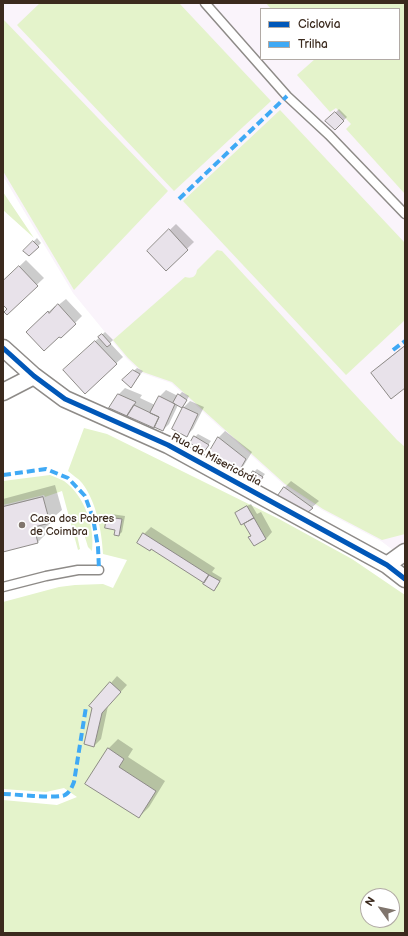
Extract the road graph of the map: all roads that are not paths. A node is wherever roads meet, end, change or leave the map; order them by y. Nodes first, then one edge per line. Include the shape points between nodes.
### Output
1 (205, 3) edge
2 (405, 214) edge
3 (3, 348) edge
4 (34, 376) junction
5 (3, 392) edge
6 (405, 552) edge
7 (387, 565) junction
8 (99, 570) dead end
9 (405, 579) edge
10 (3, 587) edge

1 - 2 lane via 287,96 329,135
3 - 4 street, Rua da Misericórdia
4 - 5 street
4 - 7 street, Rua da Misericórdia via 66,399 168,446
6 - 7 street
7 - 9 street, Rua da Misericórdia
8 - 10 lane via 72,571

